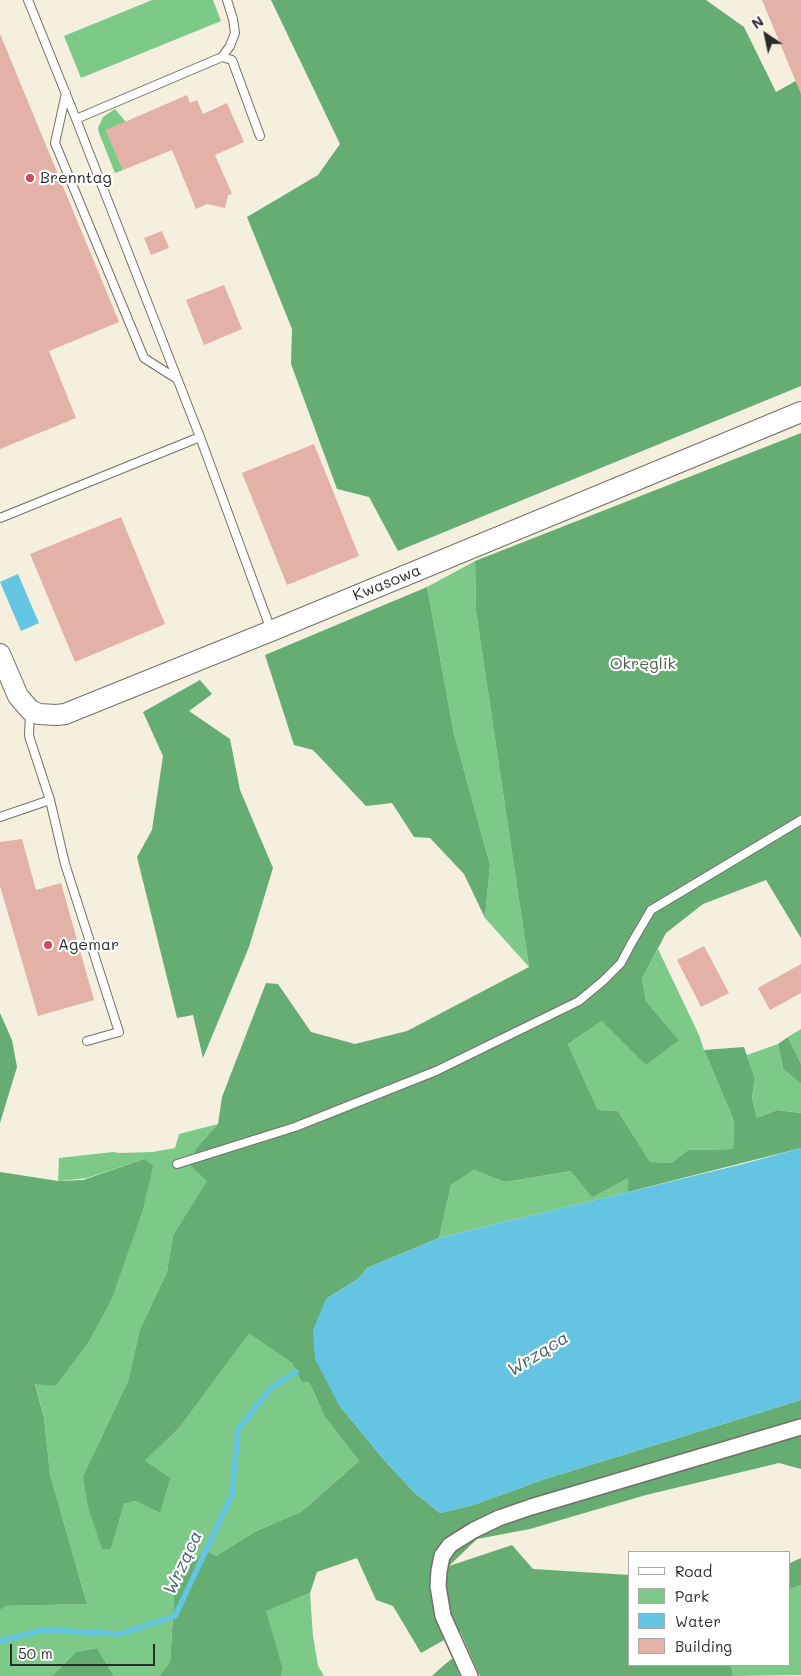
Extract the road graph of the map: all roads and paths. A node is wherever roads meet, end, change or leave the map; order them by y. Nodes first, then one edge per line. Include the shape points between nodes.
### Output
1 (28, 0) edge
2 (227, 0) edge
3 (222, 57) junction
4 (66, 93) junction
5 (76, 119) junction
6 (260, 136) dead end
7 (177, 379) junction
8 (801, 412) edge
9 (200, 438) junction
10 (0, 518) edge
11 (271, 631) junction
12 (0, 654) edge
13 (30, 710) junction
14 (50, 800) junction
15 (0, 817) edge
16 (801, 820) edge
17 (87, 1041) dead end
18 (177, 1164) dead end
19 (801, 1427) edge
20 (470, 1676) edge

1 - 4 lane
2 - 3 lane via 234,33
3 - 5 lane
3 - 6 lane via 232,60
4 - 5 lane
4 - 7 lane via 55,142 144,358
5 - 7 lane
7 - 9 lane
8 - 11 street, Kwasowa
9 - 10 lane
9 - 11 lane
11 - 13 street, Kwasowa via 76,710 56,715
12 - 13 street via 18,696
13 - 14 lane via 29,736
14 - 15 lane
14 - 17 lane via 65,864 119,1032
16 - 18 lane via 651,910 621,963 579,1001 427,1074 295,1127
19 - 20 street via 531,1507 482,1526 450,1545 442,1556 438,1586 443,1616

